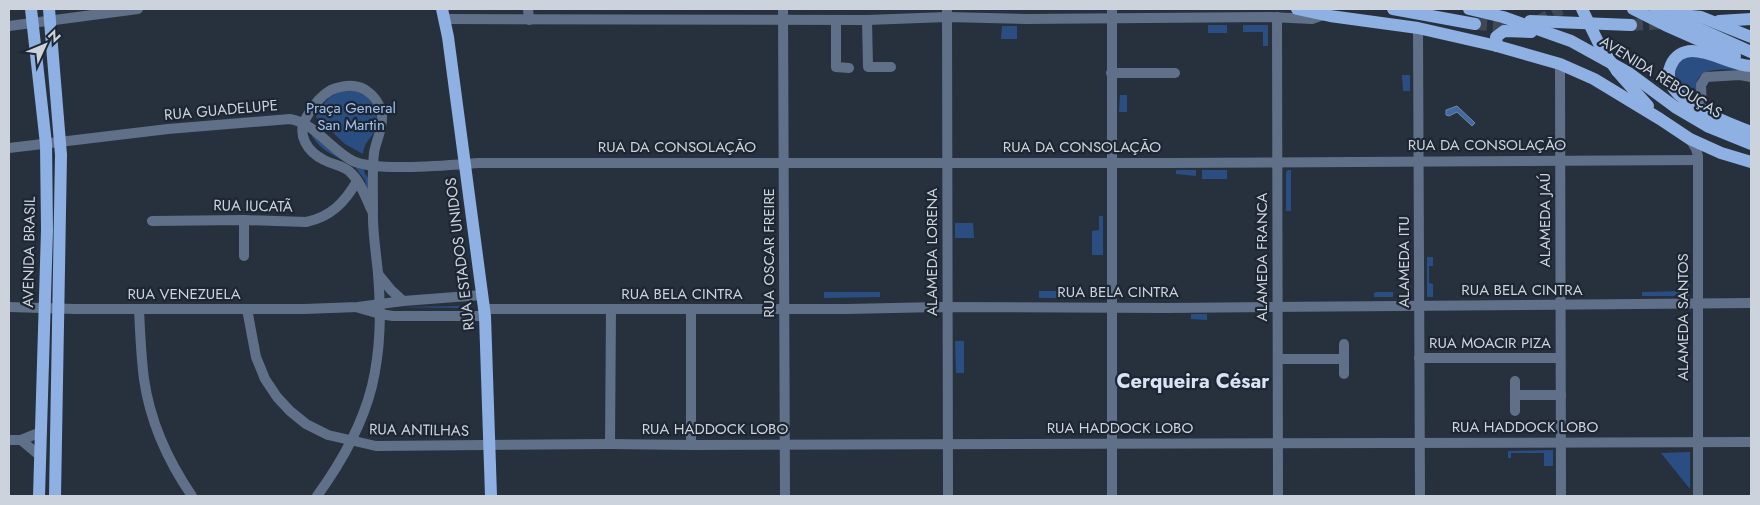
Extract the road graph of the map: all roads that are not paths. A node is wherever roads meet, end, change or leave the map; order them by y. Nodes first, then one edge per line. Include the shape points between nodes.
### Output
1 (31, 9) edge
2 (138, 9) edge
3 (528, 9) edge
4 (1297, 9) edge
5 (1393, 9) edge
6 (1469, 9) edge
7 (1582, 9) edge
8 (1633, 9) edge
9 (1660, 11) edge
10 (947, 13) edge
11 (1111, 13) edge
12 (1498, 13) edge
13 (49, 14) edge
14 (444, 14) edge
15 (637, 14) edge
16 (783, 14) edge
17 (1323, 15) junction
18 (1278, 17) junction
19 (529, 20) junction
20 (836, 20) junction
21 (867, 20) junction
22 (1719, 20) dead end
23 (1751, 20) edge
24 (33, 22) junction
25 (1475, 24) tunnel mouth
26 (1631, 25) tunnel mouth
27 (9, 26) edge
28 (1418, 28) junction
29 (1556, 35) junction
30 (1751, 37) edge
31 (1497, 46) junction
32 (1751, 52) edge
33 (1560, 64) junction
34 (1751, 65) edge
35 (891, 67) dead end
36 (849, 68) dead end
37 (1175, 72) dead end
38 (1111, 73) junction
39 (1751, 77) edge
40 (1702, 111) junction
41 (1660, 119) junction
42 (303, 123) junction
43 (1751, 132) edge
44 (1690, 140) junction
45 (60, 142) junction
46 (46, 144) junction
47 (1751, 144) edge
48 (9, 148) edge
49 (1698, 160) junction
50 (1277, 162) junction
51 (1418, 162) junction
52 (1560, 162) junction
53 (1751, 162) edge
54 (783, 163) junction
55 (947, 163) junction
56 (1112, 163) junction
57 (465, 164) junction
58 (374, 166) junction
59 (357, 181) junction
60 (346, 199) junction
61 (370, 209) junction
62 (244, 220) junction
63 (152, 221) dead end
64 (244, 256) dead end
65 (378, 274) junction
66 (482, 295) junction
67 (403, 300) junction
68 (1697, 303) junction
69 (1751, 303) edge
70 (1419, 305) junction
71 (1560, 305) junction
72 (1277, 306) junction
73 (9, 307) edge
74 (45, 307) junction
75 (947, 307) junction
76 (1112, 307) junction
77 (58, 308) junction
78 (784, 308) junction
79 (139, 309) junction
80 (247, 309) junction
81 (380, 309) junction
82 (611, 309) junction
83 (691, 309) junction
84 (484, 312) junction
85 (1344, 344) dead end
86 (1419, 358) junction
87 (1560, 358) junction
88 (1278, 359) junction
89 (1344, 359) junction
90 (1344, 374) dead end
91 (1515, 381) dead end
92 (1515, 395) junction
93 (1560, 395) junction
94 (1515, 411) dead end
95 (41, 432) junction
96 (57, 433) junction
97 (9, 440) edge
98 (21, 440) junction
99 (351, 441) junction
100 (1420, 442) junction
101 (1561, 442) junction
102 (1698, 442) junction
103 (1751, 442) edge
104 (1112, 443) junction
105 (1278, 443) junction
106 (610, 444) junction
107 (785, 444) junction
108 (948, 444) junction
109 (691, 445) junction
110 (490, 446) junction
111 (40, 456) junction
112 (38, 496) edge
113 (56, 496) edge
114 (192, 496) edge
115 (317, 496) edge
116 (491, 496) edge
117 (785, 496) edge
118 (948, 496) edge
119 (1112, 496) edge
120 (1278, 496) edge
121 (1420, 496) edge
122 (1561, 496) edge
123 (1698, 496) edge

1 - 24 main road, AVENIDA BRASIL
2 - 13 street
3 - 19 street
4 - 17 main road
5 - 25 main road
6 - 12 main road, AVENIDA REBOUÇAS
7 - 41 main road, bridge via 1617,72
8 - 34 main road
9 - 30 main road via 1701,17
9 - 32 main road
10 - 11 street via 1026,19
10 - 21 street
10 - 55 street, ALAMEDA LORENA
11 - 18 street
11 - 38 street
12 - 26 main road via 1530,21
12 - 29 main road, AVENIDA REBOUÇAS
13 - 24 street
13 - 45 main road, AVENIDA BRASIL
14 - 19 street
14 - 57 main road, RUA ESTADOS UNIDOS
15 - 16 street
15 - 19 street
16 - 20 street
16 - 54 street, RUA OSCAR FREIRE
17 - 18 street via 1312,19
17 - 28 main road
18 - 50 street, ALAMEDA FRANCA
20 - 21 street
20 - 36 street via 836,67
21 - 35 street via 868,67
22 - 23 main road
24 - 27 street
24 - 46 main road, AVENIDA BRASIL
28 - 31 main road
28 - 51 street, ALAMEDA ITU
29 - 31 main road via 1504,31 1496,37
29 - 47 main road, AVENIDA REBOUÇAS via 1629,73 1709,127
31 - 33 main road
33 - 41 main road via 1580,72
33 - 52 street, ALAMEDA JAÚ
34 - 40 main road via 1740,65 1700,52 1680,54 1671,65 1670,79 1678,94
37 - 38 street
38 - 56 street
39 - 40 street via 1704,78 1701,85
40 - 43 main road
41 - 44 main road
42 - 45 street, RUA GUADELUPE via 283,119
42 - 58 street, RUA GUADELUPE via 346,157
42 - 58 street via 312,107 329,91 339,87 360,87 376,99 382,115
42 - 59 street via 302,134 309,149 325,161 346,168
44 - 49 street, ALAMEDA SANTOS
44 - 53 main road
45 - 46 street, RUA GUADELUPE
45 - 77 main road, AVENIDA BRASIL
46 - 48 street, RUA GUADELUPE
46 - 74 main road, AVENIDA BRASIL
49 - 52 street, RUA DA CONSOLAÇÃO
49 - 68 street, ALAMEDA SANTOS
50 - 51 street, RUA DA CONSOLAÇÃO
50 - 56 street, RUA DA CONSOLAÇÃO
50 - 72 street, ALAMEDA FRANCA
51 - 52 street, RUA DA CONSOLAÇÃO
51 - 70 street, ALAMEDA ITU
52 - 71 street, ALAMEDA JAÚ
54 - 55 street, RUA DA CONSOLAÇÃO
54 - 57 street, RUA DA CONSOLAÇÃO
54 - 78 street, RUA OSCAR FREIRE
55 - 56 street, RUA DA CONSOLAÇÃO
55 - 75 street, ALAMEDA LORENA
56 - 76 street
57 - 58 street, RUA DA CONSOLAÇÃO
57 - 66 main road, RUA ESTADOS UNIDOS
58 - 61 street
59 - 60 street, RUA IUCATÃ
59 - 61 street
60 - 61 street via 358,200
60 - 62 street, RUA IUCATÃ via 316,220
61 - 65 street
62 - 63 street, RUA IUCATÃ
62 - 64 street
65 - 67 street
65 - 81 street
66 - 67 street, RUA VENEZUELA
66 - 84 main road, RUA ESTADOS UNIDOS
67 - 81 street, RUA VENEZUELA
68 - 69 street, RUA BELA CINTRA
68 - 71 street, RUA BELA CINTRA
68 - 102 street, ALAMEDA SANTOS
70 - 71 street, RUA BELA CINTRA
70 - 72 street, RUA BELA CINTRA
70 - 86 street, ALAMEDA ITU
71 - 87 street, ALAMEDA JAÚ
72 - 76 street, RUA BELA CINTRA
72 - 88 street, ALAMEDA FRANCA
73 - 74 street, RUA VENEZUELA
74 - 77 street, RUA VENEZUELA
74 - 95 main road, AVENIDA BRASIL
75 - 76 street, RUA BELA CINTRA
75 - 78 street, RUA BELA CINTRA
75 - 108 street, ALAMEDA LORENA
76 - 104 street
77 - 79 street, RUA VENEZUELA
77 - 96 main road, AVENIDA BRASIL
78 - 83 street, RUA BELA CINTRA
78 - 107 street, RUA OSCAR FREIRE
79 - 80 street, RUA VENEZUELA
79 - 114 street via 149,404 165,448
80 - 81 street, RUA VENEZUELA
80 - 99 street, RUA ANTILHAS via 256,357 277,397 306,424 328,435
81 - 84 street, RUA VENEZUELA via 429,317
81 - 99 street via 378,355 371,388
82 - 83 street, RUA BELA CINTRA
82 - 84 street, RUA BELA CINTRA
82 - 106 street
83 - 109 street
84 - 110 main road, RUA ESTADOS UNIDOS
85 - 89 street
86 - 87 street, RUA MOACIR PIZA
86 - 100 street, ALAMEDA ITU
87 - 93 street, ALAMEDA JAÚ
88 - 89 street
88 - 105 street, ALAMEDA FRANCA
89 - 90 street
91 - 92 street
92 - 93 street
92 - 94 street
93 - 101 street, ALAMEDA JAÚ
95 - 96 main road
95 - 98 street
95 - 111 main road, AVENIDA BRASIL
96 - 113 main road, AVENIDA BRASIL
97 - 98 street
98 - 111 street
99 - 110 street, RUA ANTILHAS via 376,446
99 - 115 street
100 - 101 street, RUA HADDOCK LOBO
100 - 105 street, RUA HADDOCK LOBO
100 - 121 street, ALAMEDA ITU
101 - 102 street, RUA HADDOCK LOBO
101 - 122 street, ALAMEDA JAÚ
102 - 103 street, RUA HADDOCK LOBO
102 - 123 street, ALAMEDA SANTOS
104 - 105 street, RUA HADDOCK LOBO
104 - 108 street, RUA HADDOCK LOBO
104 - 119 street
105 - 120 street, ALAMEDA FRANCA
106 - 109 street, RUA HADDOCK LOBO
106 - 110 street, RUA HADDOCK LOBO
107 - 108 street, RUA HADDOCK LOBO
107 - 109 street, RUA HADDOCK LOBO
107 - 117 street, RUA OSCAR FREIRE
108 - 118 street, ALAMEDA LORENA
110 - 116 main road, RUA ESTADOS UNIDOS
111 - 112 main road, AVENIDA BRASIL

